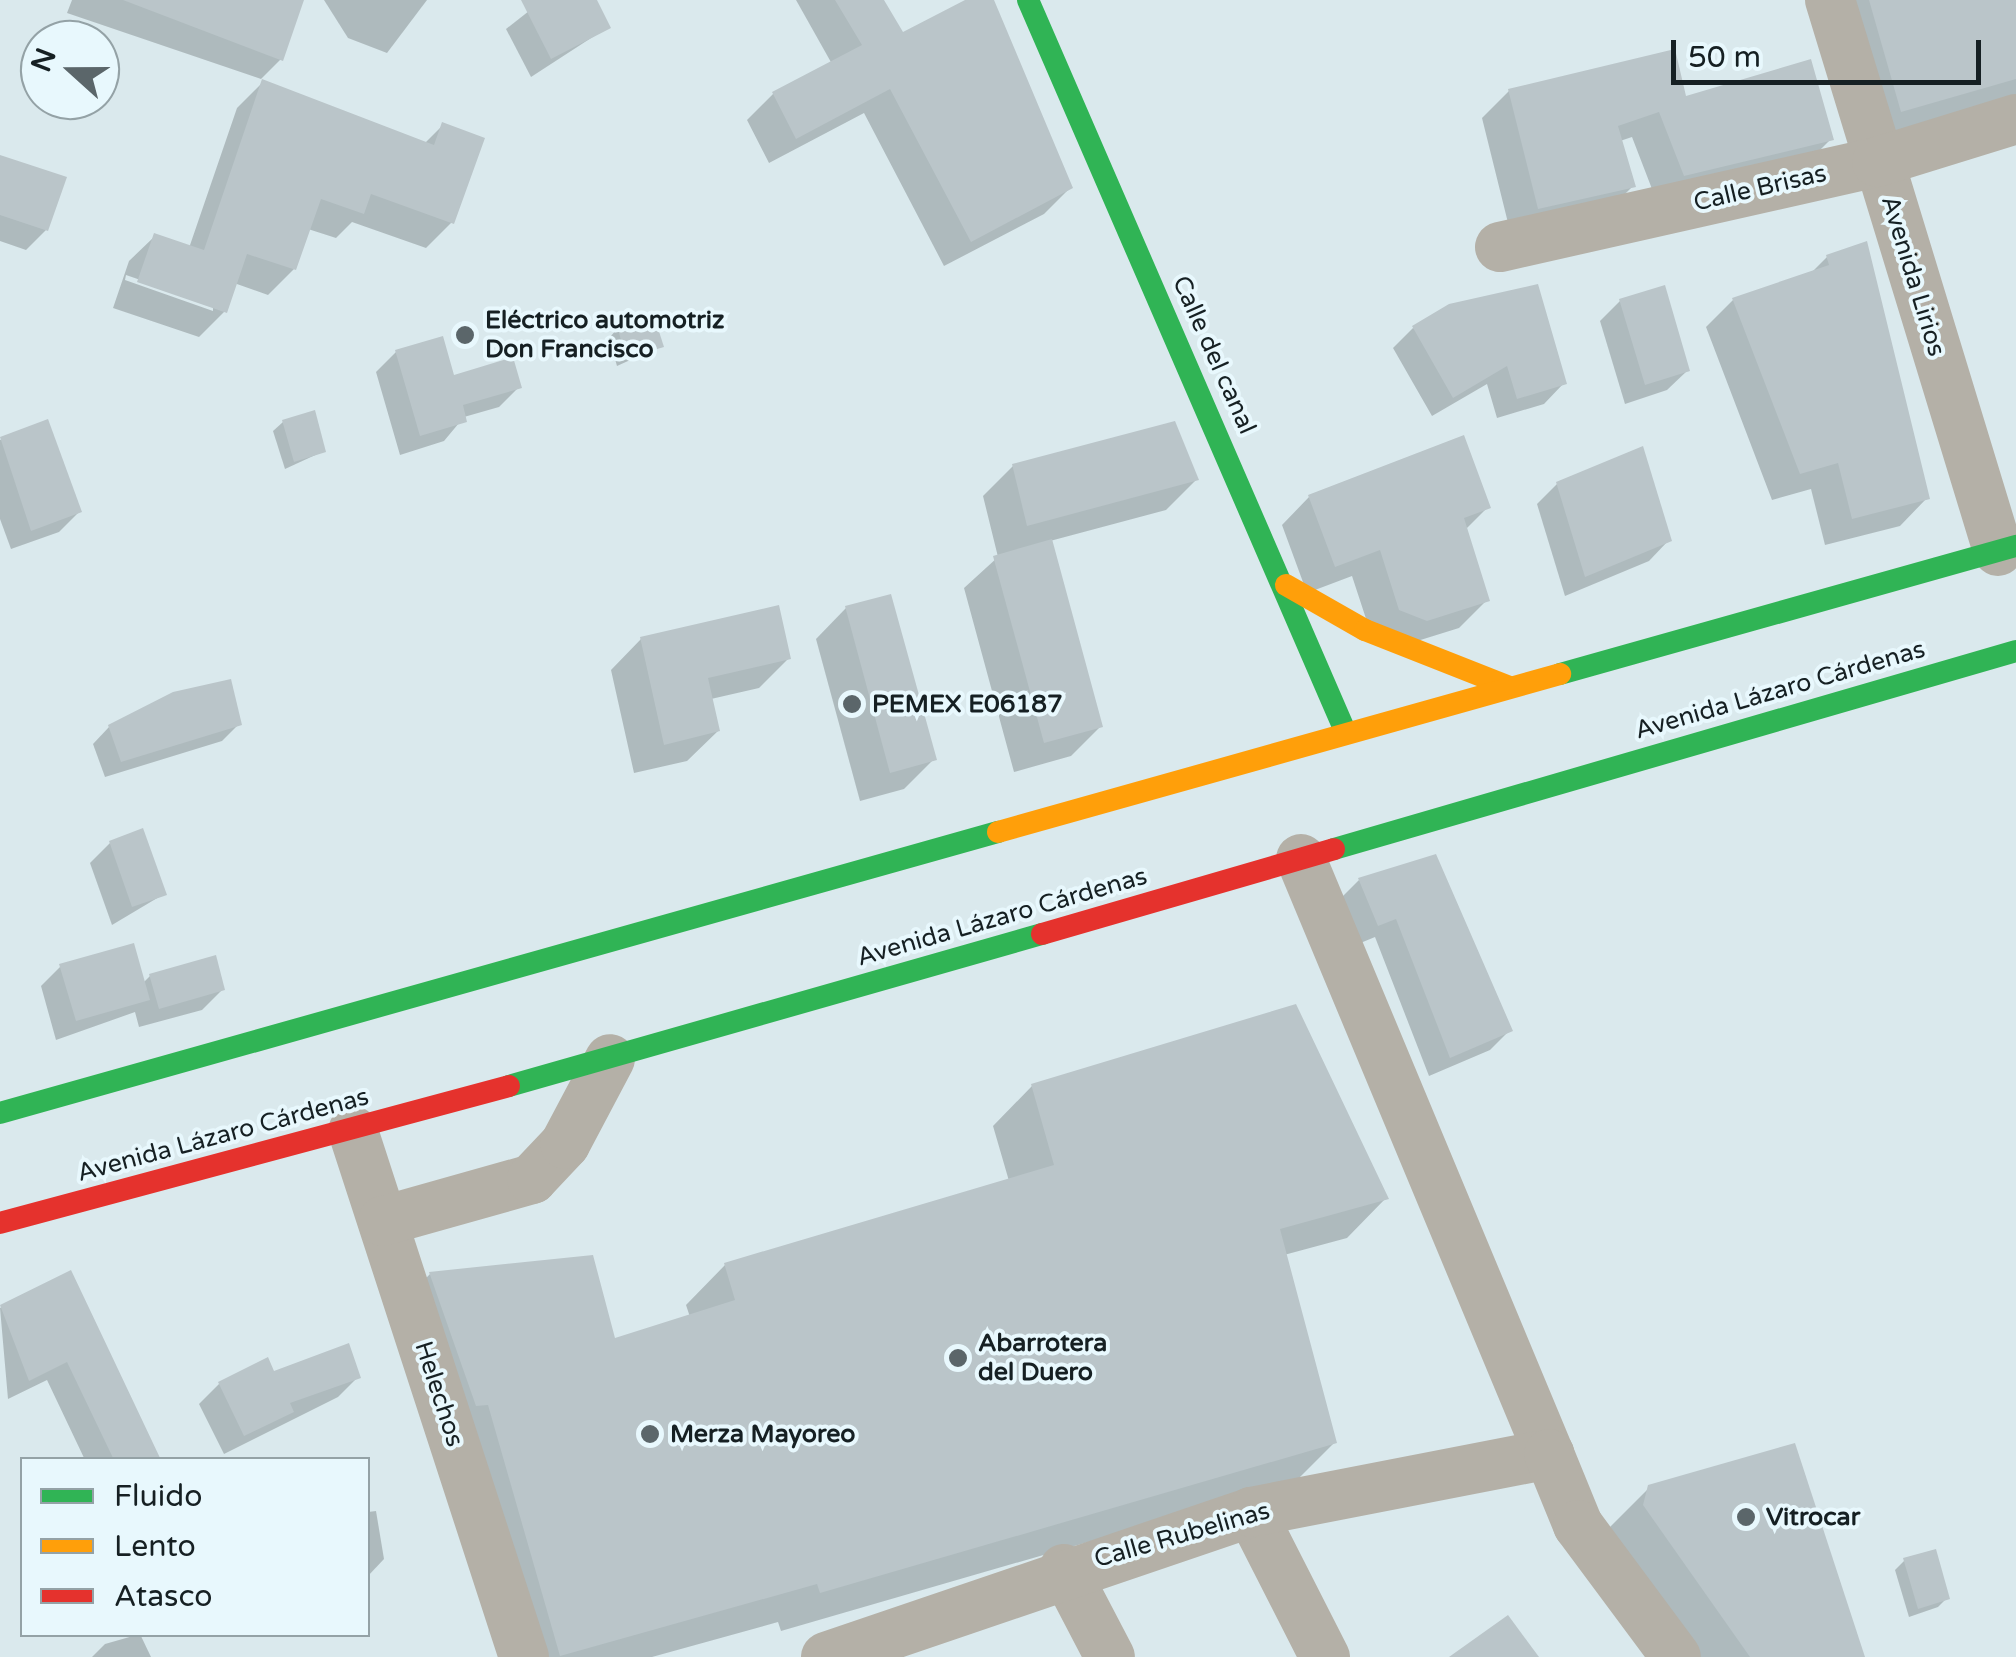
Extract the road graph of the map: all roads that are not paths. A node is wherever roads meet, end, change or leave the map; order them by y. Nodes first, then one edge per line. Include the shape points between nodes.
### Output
1 (1028, 0) edge
2 (1830, 0) edge
3 (2016, 118) edge
4 (1877, 162) junction
5 (1500, 248) dead end
6 (2007, 548) edge
7 (1286, 585) junction
8 (2016, 651) edge
9 (1510, 687) junction
10 (1346, 733) junction
11 (1301, 859) junction
12 (610, 1059) junction
13 (0, 1113) edge
14 (353, 1130) junction
15 (382, 1220) junction
16 (0, 1222) edge
17 (1550, 1454) junction
18 (1251, 1512) junction
19 (1064, 1570) junction
20 (524, 1657) edge
21 (826, 1657) edge
22 (1110, 1657) edge
23 (1325, 1657) edge
24 (1676, 1657) edge

1 - 7 main road, Calle del canal
2 - 4 street, Avenida Lirios
3 - 4 street, Calle Brisas
4 - 5 street, Calle Brisas
4 - 6 street, Avenida Lirios
6 - 9 main road
7 - 9 main road via 1365,630
7 - 10 main road, Calle del canal
8 - 11 main road, Avenida Lázaro Cárdenas
9 - 10 main road
10 - 13 main road
11 - 12 main road, Avenida Lázaro Cárdenas
11 - 17 street
12 - 14 main road, Avenida Lázaro Cárdenas
12 - 15 street via 566,1144 532,1180
14 - 15 street, Helechos
14 - 16 main road, Avenida Lázaro Cárdenas
15 - 20 street, Helechos
17 - 18 street, Calle Rubelinas
17 - 24 street via 1578,1525
18 - 19 street, Calle Rubelinas
18 - 23 street
19 - 21 street, Calle Rubelinas
19 - 22 street

